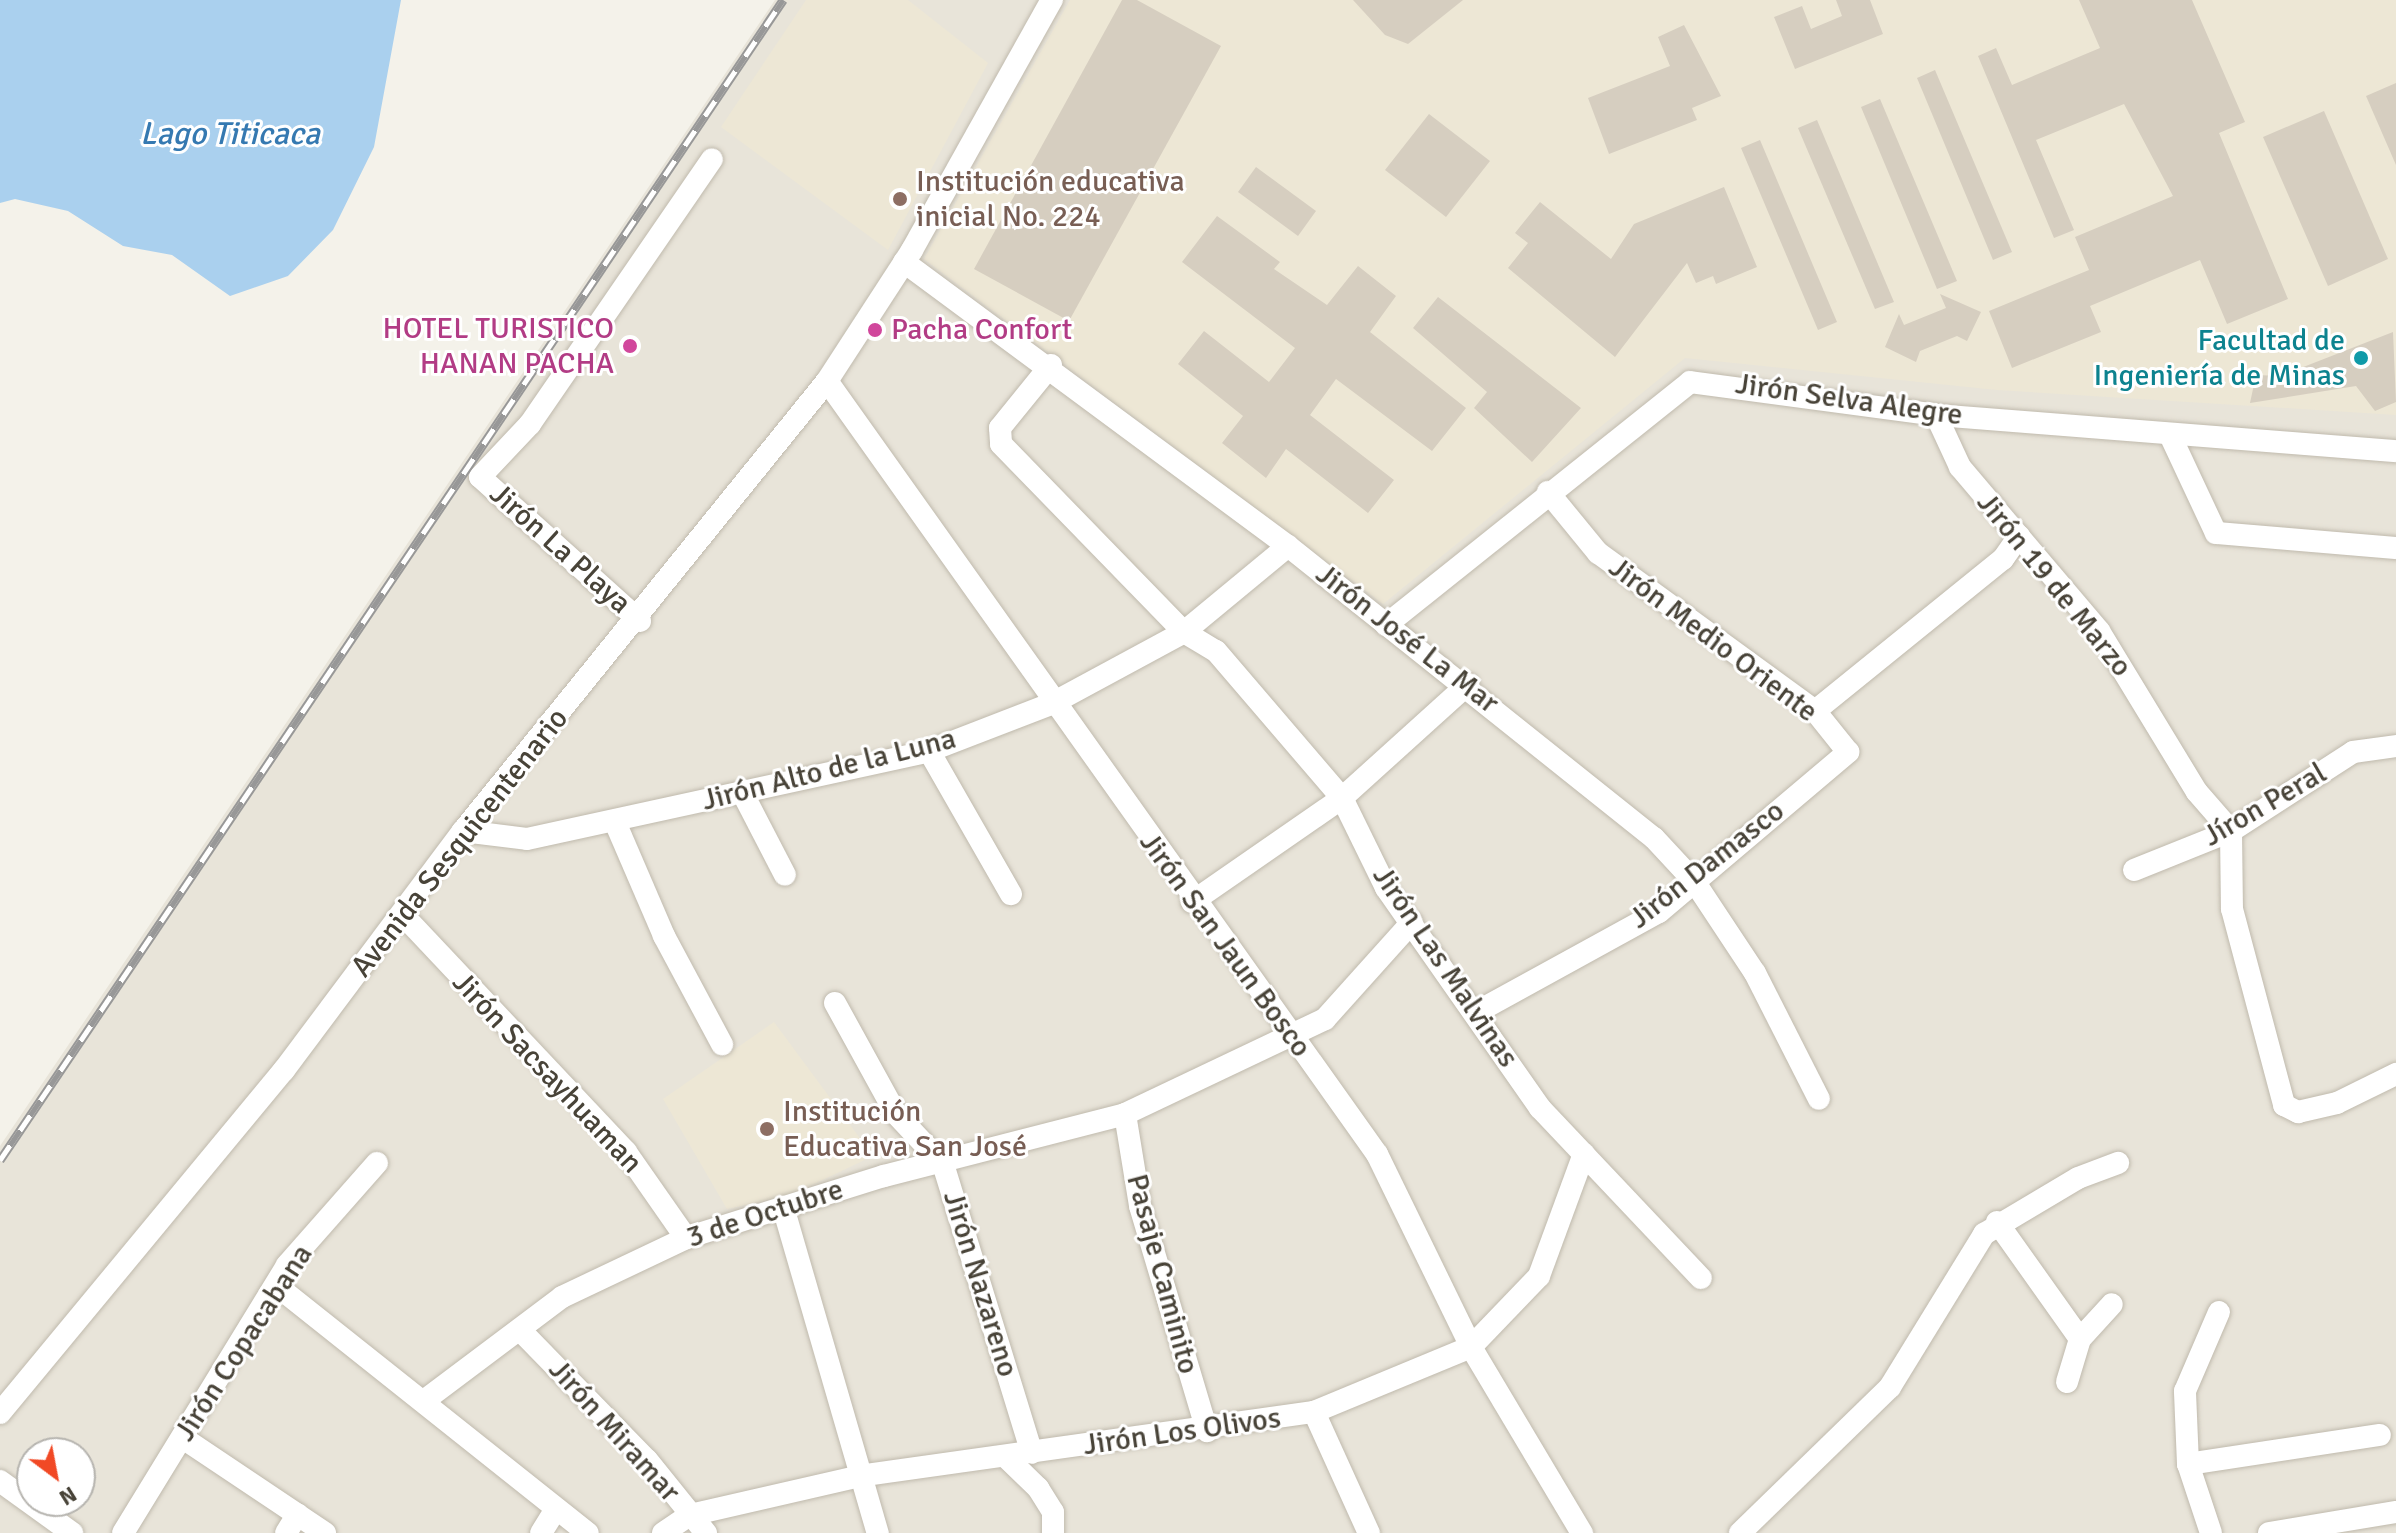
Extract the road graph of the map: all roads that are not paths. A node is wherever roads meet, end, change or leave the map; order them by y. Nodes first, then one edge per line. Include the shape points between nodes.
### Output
1 (1052, 0) edge
2 (712, 159) dead end
3 (904, 262) junction
4 (1051, 365) junction
5 (827, 381) junction
6 (1936, 415) junction
7 (2170, 435) junction
8 (2396, 451) edge
9 (1548, 492) junction
10 (2019, 536) junction
11 (1288, 546) junction
12 (2396, 548) edge
13 (640, 621) junction
14 (1386, 625) junction
15 (1184, 632) junction
16 (1468, 684) junction
17 (1051, 704) junction
18 (1815, 711) junction
19 (2396, 746) edge
20 (929, 751) junction
21 (1848, 752) joint
22 (742, 792) junction
23 (1342, 798) junction
24 (615, 822) junction
25 (463, 831) junction
26 (2231, 831) junction
27 (2134, 870) dead end
28 (785, 875) dead end
29 (1694, 881) junction
30 (1011, 894) dead end
31 (1192, 902) junction
32 (402, 914) junction
33 (1412, 922) junction
34 (835, 1003) dead end
35 (1475, 1013) junction
36 (1291, 1035) junction
37 (722, 1044) dead end
38 (2396, 1074) edge
39 (1819, 1099) dead end
40 (1125, 1114) junction
41 (1584, 1154) junction
42 (377, 1163) dead end
43 (2118, 1163) dead end
44 (943, 1164) junction
45 (783, 1207) junction
46 (1997, 1222) junction
47 (686, 1238) junction
48 (1701, 1278) dead end
49 (277, 1286) junction
50 (2112, 1304) dead end
51 (2219, 1312) dead end
52 (521, 1331) junction
53 (2080, 1339) junction
54 (1471, 1347) junction
55 (2067, 1382) dead end
56 (425, 1400) junction
57 (1314, 1412) junction
58 (0, 1413) edge
59 (1207, 1431) junction
60 (2380, 1435) dead end
61 (183, 1438) junction
62 (1032, 1453) junction
63 (1006, 1457) junction
64 (2188, 1464) junction
65 (865, 1475) junction
66 (0, 1481) edge
67 (555, 1511) junction
68 (2396, 1512) edge
69 (690, 1515) junction
70 (292, 1524) edge
71 (72, 1533) edge
72 (123, 1533) edge
73 (325, 1533) edge
74 (541, 1533) edge
75 (588, 1533) edge
76 (663, 1533) edge
77 (706, 1533) edge
78 (878, 1533) edge
79 (1053, 1533) edge
80 (1369, 1533) edge
81 (1582, 1533) edge
82 (1740, 1533) edge
83 (2211, 1533) edge
84 (2269, 1533) edge

1 - 3 street, Avenida Sesquicentenario
2 - 13 street, Jirón La Playa via 530,424 480,477
3 - 4 street, Jirón José La Mar
3 - 5 street, Avenida Sesquicentenario
4 - 11 street, Jirón José La Mar
4 - 15 street, Jirón Las Malvinas via 1000,428 1001,444
5 - 13 street, Avenida Sesquicentenario
5 - 17 street, Jirón San Jaun Bosco
6 - 7 street, Jirón Selva Alegre
6 - 9 street, Jirón Selva Alegre via 1690,382
6 - 10 street, Jirón 19 de Marzo via 1960,467
7 - 8 street, Jirón Selva Alegre
7 - 12 street via 2216,533
9 - 14 street, Jirón Selva Alegre
9 - 18 street, Jirón Medio Oriente via 1598,553 1640,588
10 - 18 street via 2003,559
10 - 26 street, Jirón 19 de Marzo via 2099,631 2197,792
11 - 14 street, Jirón José La Mar
11 - 15 street, Jirón Alto de la Luna
13 - 25 street, Avenida Sesquicentenario
14 - 16 street, Jirón José La Mar
15 - 17 street, Jirón Alto de la Luna
15 - 23 street, Jirón Las Malvinas via 1216,651
16 - 23 street
16 - 29 street, Jirón José La Mar via 1654,838
17 - 20 street, Jirón Alto de la Luna
17 - 31 street, Jirón San Jaun Bosco
18 - 21 street, Jirón Medio Oriente
19 - 26 street, Jíron Peral via 2353,752
20 - 22 street, Jirón Alto de la Luna
20 - 30 street
21 - 29 street, Jirón Damasco
22 - 24 street, Jirón Alto de la Luna
22 - 28 street
23 - 31 street
23 - 33 street, Jirón Las Malvinas via 1386,888
24 - 25 street, Jirón Alto de la Luna via 527,839
24 - 37 street via 664,936
25 - 32 street, Avenida Sesquicentenario
26 - 27 street, Jíron Peral
26 - 38 street via 2232,909 2284,1105 2298,1112 2337,1103
29 - 35 street, Jirón Damasco via 1659,912
29 - 39 street, Jirón José La Mar via 1755,973
31 - 36 street, Jirón San Jaun Bosco
32 - 47 street, Jirón Sacsayhuaman via 626,1152
32 - 58 street, Avenida Sesquicentenario via 284,1070
33 - 35 street, Jirón Las Malvinas
33 - 36 street, 3 de Octubre via 1325,1019
34 - 44 street, Jirón Nazareno via 896,1114
35 - 41 street, Jirón Las Malvinas via 1540,1108
36 - 40 street, 3 de Octubre
36 - 54 street, Jirón San Jaun Bosco via 1377,1154
40 - 44 street, 3 de Octubre
40 - 59 street, Pasaje Caminito via 1140,1206
41 - 48 street, Jirón Las Malvinas
41 - 54 street, Jirón Los Olivos via 1539,1276
42 - 49 street, Jirón Copacabana
43 - 46 street
44 - 45 street, 3 de Octubre
44 - 62 street, Jirón Nazareno
45 - 47 street, 3 de Octubre
45 - 65 street
46 - 53 street
46 - 82 street via 1962,1262 1890,1387
47 - 52 street, 3 de Octubre via 562,1297
49 - 56 street
49 - 61 street, Jirón Copacabana
50 - 53 street
51 - 64 street via 2185,1391
52 - 56 street, 3 de Octubre
52 - 69 street, Jirón Miramar via 647,1460
53 - 55 street
54 - 57 street, Jirón Los Olivos
54 - 81 street, Jirón San Jaun Bosco
56 - 67 street
57 - 59 street, Jirón Los Olivos
57 - 80 street
59 - 62 street, Jirón Los Olivos
60 - 64 street via 2287,1443
61 - 70 street
61 - 72 street, Jirón Copacabana
62 - 63 street, Jirón Los Olivos
63 - 65 street, Jirón Los Olivos
63 - 79 street via 1038,1488 1053,1512
64 - 83 street
65 - 69 street, Jirón Los Olivos
65 - 78 street
66 - 71 street
67 - 74 street
67 - 75 street
68 - 84 street
69 - 76 street, Jirón Los Olivos
69 - 77 street, Jirón Miramar
70 - 73 street

